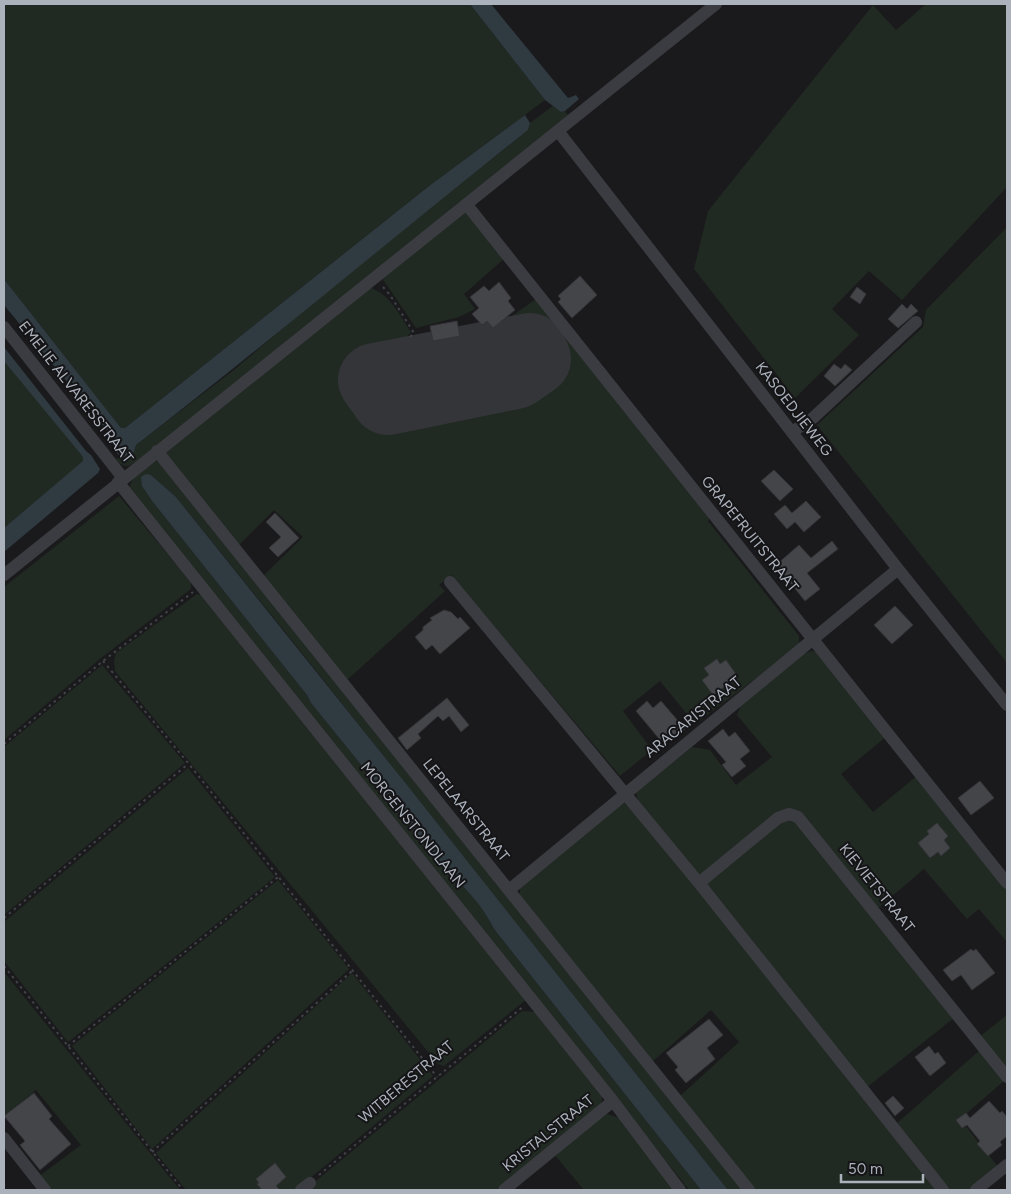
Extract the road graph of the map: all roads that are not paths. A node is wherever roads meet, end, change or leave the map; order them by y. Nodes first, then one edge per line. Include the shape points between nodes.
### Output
1 (716, 4) edge
2 (558, 131) junction
3 (467, 205) junction
4 (916, 322) dead end
5 (4, 327) edge
6 (792, 432) junction
7 (157, 451) junction
8 (121, 480) junction
9 (898, 569) junction
10 (4, 575) edge
11 (450, 582) dead end
12 (813, 639) junction
13 (1007, 705) edge
14 (625, 793) junction
15 (699, 883) junction
16 (1007, 883) edge
17 (509, 890) junction
18 (1007, 1077) edge
19 (613, 1101) junction
20 (4, 1138) edge
21 (1007, 1165) edge
22 (45, 1190) edge
23 (504, 1190) edge
24 (680, 1190) edge
25 (748, 1190) edge
26 (943, 1190) edge
27 (976, 1190) edge

1 - 2 street
2 - 3 street
2 - 6 street, KASOEDJIEWEG
3 - 7 street
3 - 12 street, GRAPEFRUITSTRAAT
4 - 6 street via 813,418
5 - 8 street, EMELIE ALVARESSTRAAT
6 - 9 street, KASOEDJIEWEG
7 - 8 street
7 - 17 street, LEPELAARSTRAAT
8 - 10 street
8 - 19 street, MORGENSTONDLAAN via 200,586
9 - 12 street, ARACARISTRAAT
9 - 13 street, KASOEDJIEWEG
11 - 14 street
12 - 14 street, ARACARISTRAAT
12 - 16 street, GRAPEFRUITSTRAAT
14 - 15 street
14 - 17 street, ARACARISTRAAT
15 - 18 street, KIEVIETSTRAAT via 778,818 789,814 798,817
15 - 26 street
17 - 25 street, LEPELAARSTRAAT
19 - 23 street, KRISTALSTRAAT
19 - 24 street, MORGENSTONDLAAN
20 - 22 street
21 - 27 street

